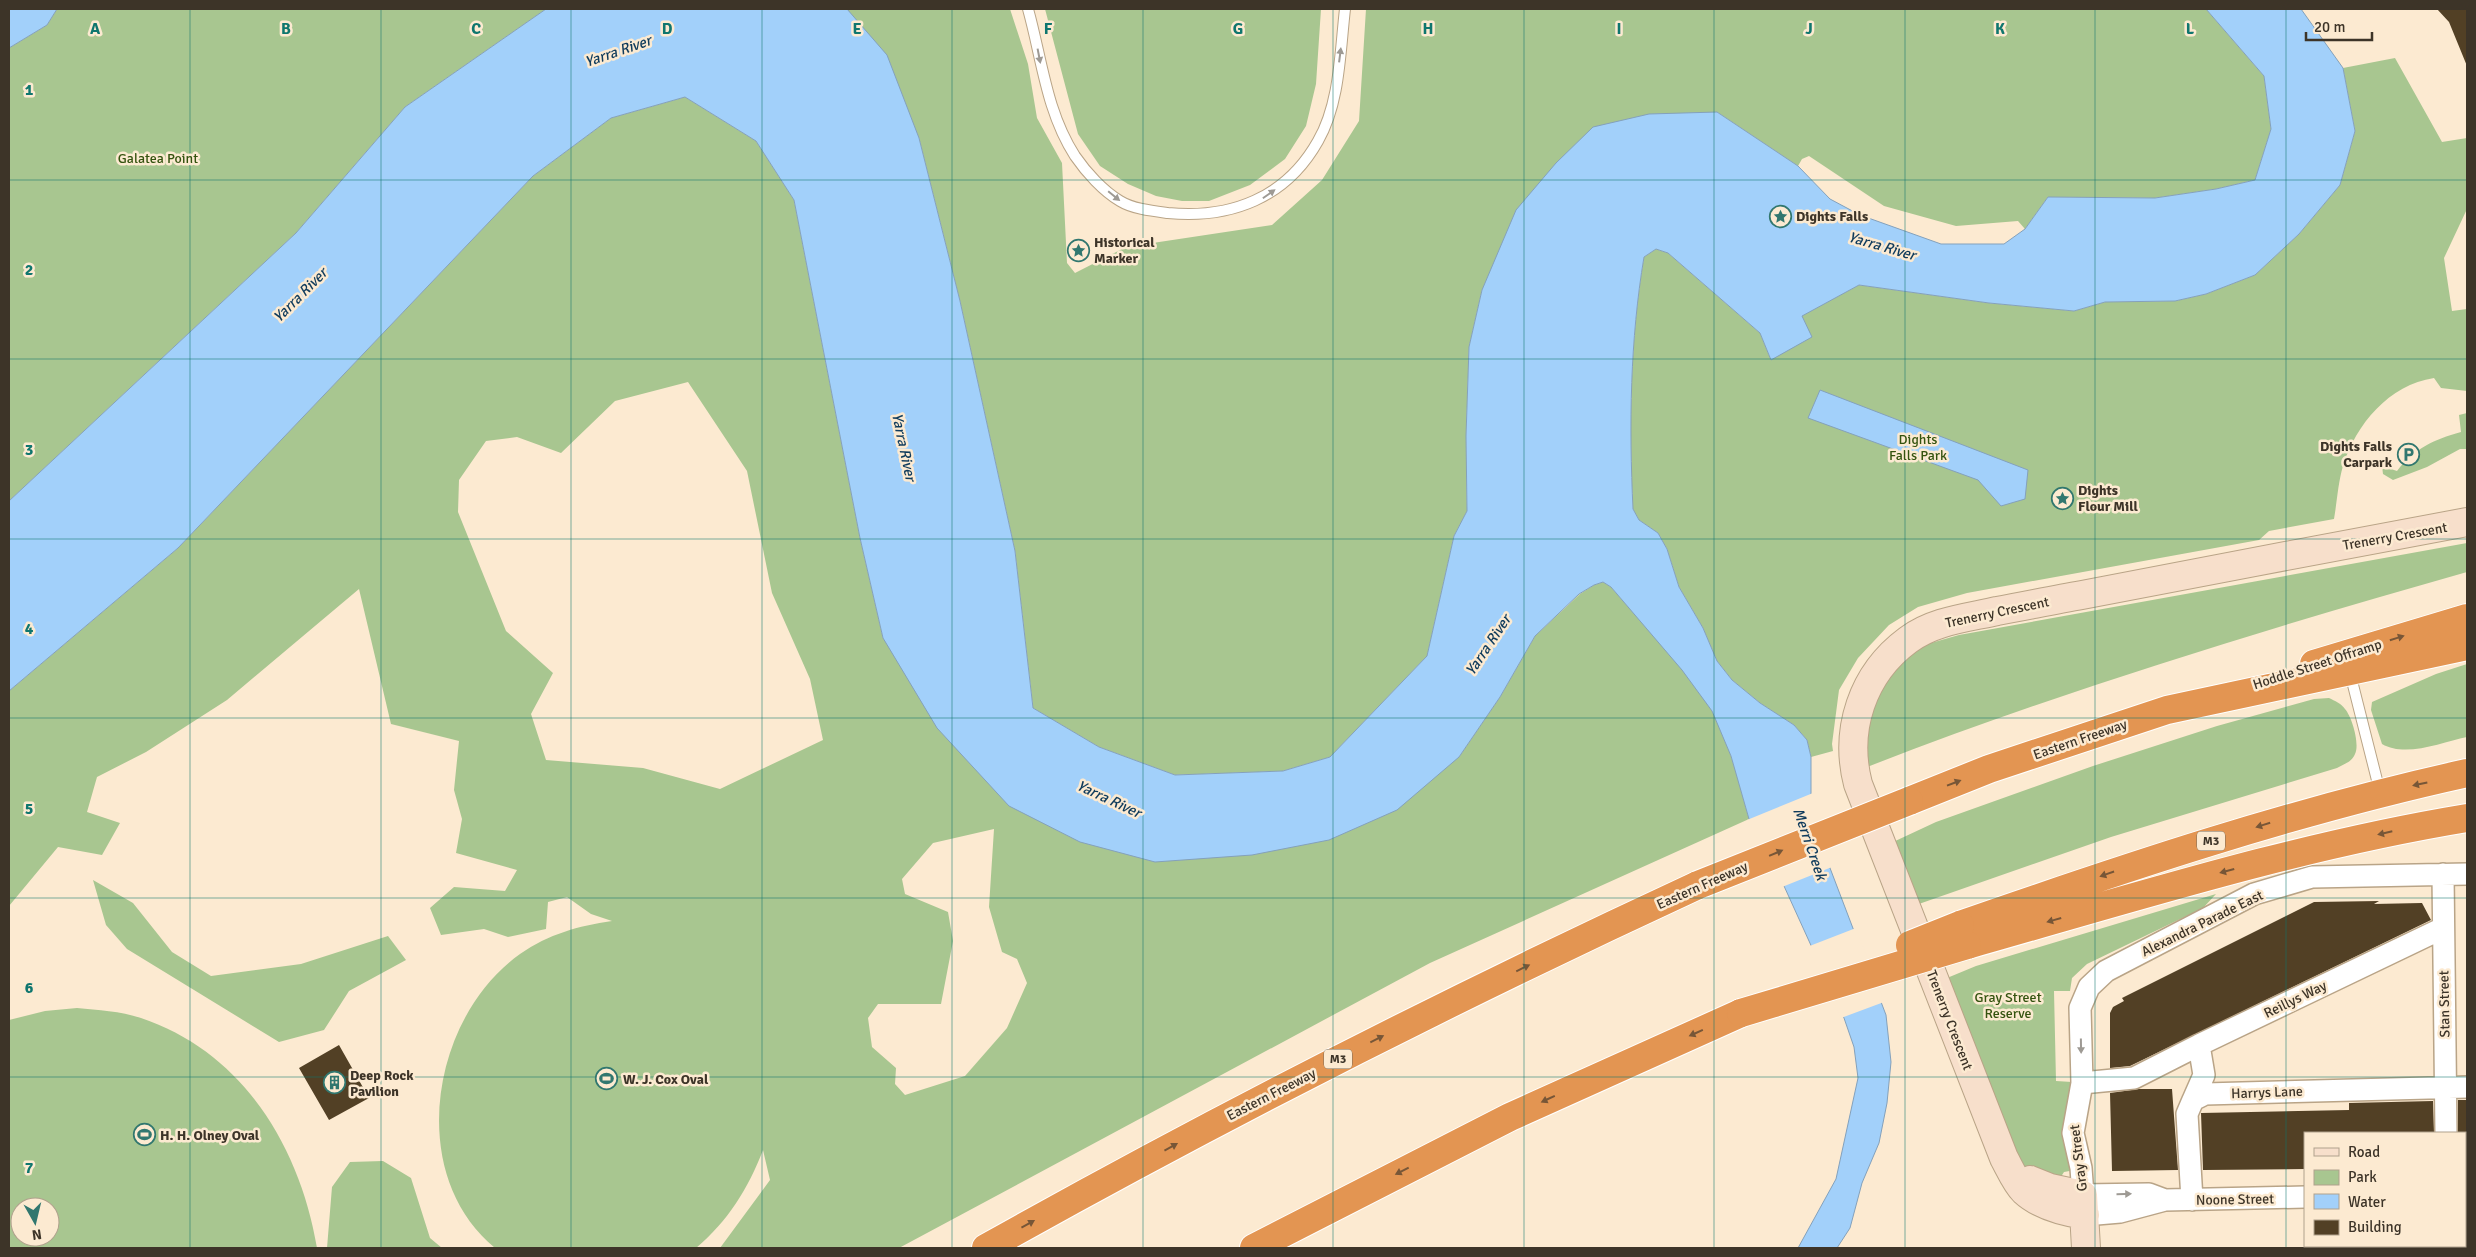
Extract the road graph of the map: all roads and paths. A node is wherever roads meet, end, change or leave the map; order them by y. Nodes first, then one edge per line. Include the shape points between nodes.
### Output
1 (1028, 9) edge
2 (1345, 9) edge
3 (2467, 522) edge
4 (2467, 618) edge
5 (2467, 646) edge
6 (2349, 672) junction
7 (2167, 710) junction
8 (2467, 773) edge
9 (2380, 792) junction
10 (2467, 818) edge
11 (2443, 874) junction
12 (2467, 874) edge
13 (2443, 928) junction
14 (1964, 935) junction
15 (2080, 1008) joint
16 (2199, 1045) junction
17 (2082, 1083) junction
18 (2445, 1087) junction
19 (2467, 1087) edge
20 (2193, 1100) junction
21 (2446, 1132) edge
22 (2304, 1198) edge
23 (2192, 1200) junction
24 (2084, 1205) junction
25 (986, 1248) edge
26 (1254, 1248) edge
27 (2086, 1248) edge

1 -> 2 lane via 1050,101 1075,156 1099,184 1120,201 1157,212 1183,214 1236,208 1262,198 1286,181 1303,163 1322,133 1333,100
3 - 24 street, Trenerry Crescent via 1934,626 1909,639 1891,654 1866,689 1856,718 1853,756 1858,784 2004,1158 2023,1190 2035,1199 2058,1209
7 -> 4 highway, Hoddle Street Offramp
5 - 6 highway, Eastern Freeway / M3
6 - 7 highway, Eastern Freeway / M3
6 - 9 lane
25 -> 7 highway, Eastern Freeway / M3, bridge via 1205,1128 1379,1038 1698,885 1989,770
8 -> 9 highway, M3
9 -> 14 highway, M3 via 2112,872
10 -> 14 highway via 2286,855
11 - 12 street, Alexandra Parade East
11 - 13 street, Stan Street
11 - 15 street, Alexandra Parade East via 2312,878 2254,894 2106,971 2089,987
13 - 16 street, Reillys Way
13 - 18 street, Stan Street
14 -> 26 highway, M3, bridge via 1741,1013 1510,1117
15 -> 17 street, Gray Street
16 - 17 street, Reillys Way via 2134,1078
16 - 20 street via 2204,1075
17 - 24 street, Gray Street via 2072,1132 2081,1168
18 - 19 street, Harrys Lane
18 - 20 street, Harrys Lane via 2205,1094
18 - 21 street, Stan Street
20 - 23 street via 2187,1114
22 - 23 street, Noone Street
23 - 24 street, Noone Street via 2165,1200 2120,1212
24 - 27 street, Gray Street

